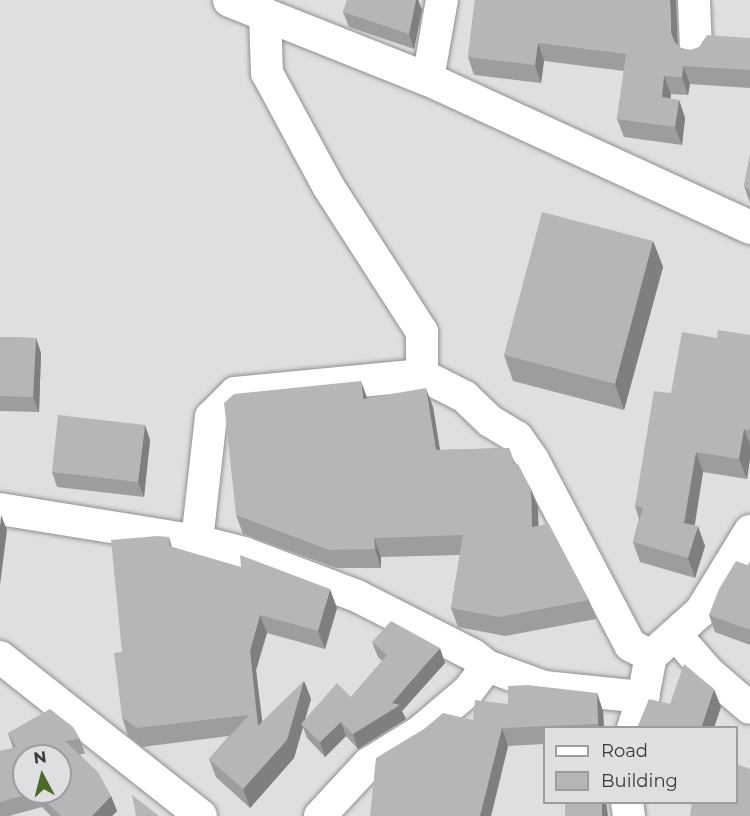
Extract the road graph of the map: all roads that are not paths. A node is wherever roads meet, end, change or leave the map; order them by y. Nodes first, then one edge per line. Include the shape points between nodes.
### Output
1 (205, 0) edge
2 (442, 0) edge
3 (694, 0) edge
4 (246, 8) edge
5 (696, 50) edge
6 (428, 79) junction
7 (750, 227) edge
8 (422, 375) junction
9 (0, 509) edge
10 (750, 531) edge
11 (197, 541) junction
12 (676, 635) junction
13 (651, 656) junction
14 (0, 657) edge
15 (487, 666) junction
16 (643, 698) junction
17 (750, 708) edge
18 (634, 726) edge
19 (201, 816) edge
20 (320, 816) edge

1 - 4 street
2 - 6 street
3 - 5 street
4 - 6 street
4 - 8 street via 267,73 328,186 422,332
6 - 7 street
8 - 11 street via 235,393 211,417
8 - 13 street via 465,397 490,421 517,437 533,460 630,645
9 - 11 street
10 - 12 street via 701,611
11 - 15 street via 244,553 357,596 473,655
12 - 13 street
12 - 17 street via 708,672
13 - 16 street
14 - 19 street
15 - 16 street via 544,687
15 - 20 street via 469,690 421,731 368,764
16 - 18 street

